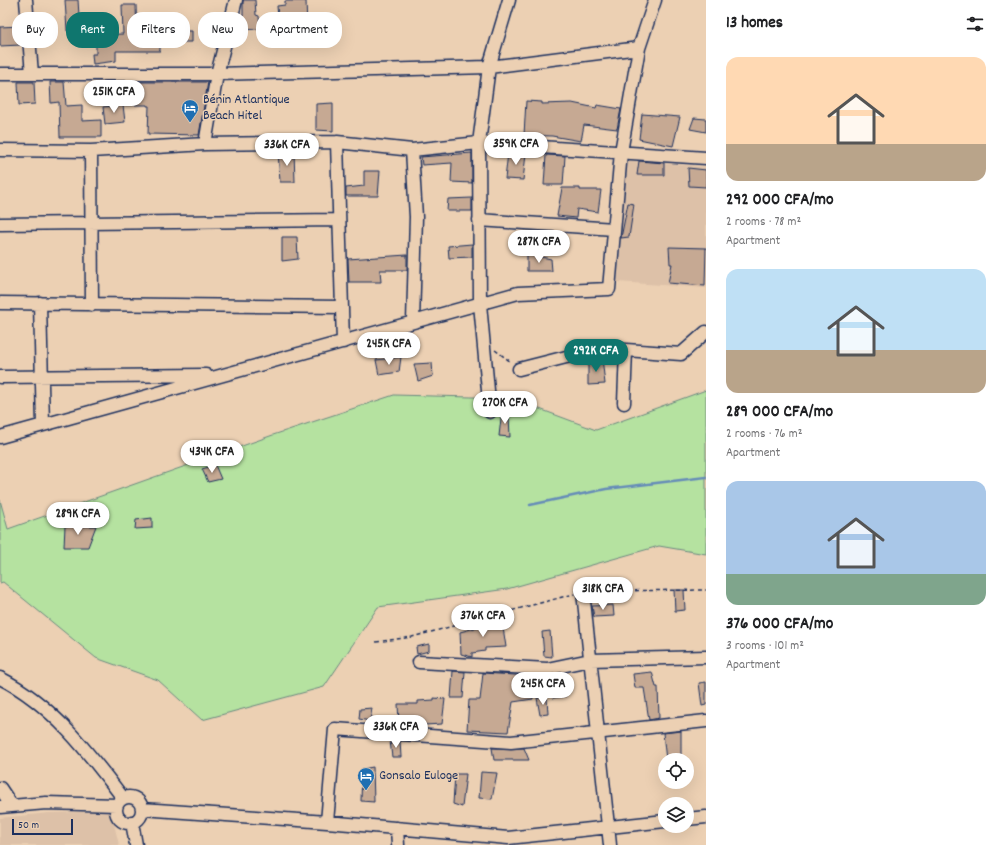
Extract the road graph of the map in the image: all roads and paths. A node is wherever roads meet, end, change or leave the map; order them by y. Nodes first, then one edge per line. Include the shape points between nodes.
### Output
1 (26, 0) edge
2 (236, 0) edge
3 (508, 0) edge
4 (655, 0) edge
5 (639, 48) junction
6 (488, 67) junction
7 (0, 74) edge
8 (32, 74) junction
9 (217, 74) junction
10 (337, 142) junction
11 (479, 143) junction
12 (205, 144) junction
13 (0, 150) edge
14 (412, 150) junction
15 (91, 151) junction
16 (622, 152) junction
17 (706, 158) edge
18 (339, 220) junction
19 (479, 220) junction
20 (91, 223) junction
21 (0, 224) edge
22 (614, 229) junction
23 (0, 303) edge
24 (40, 303) junction
25 (480, 304) junction
26 (92, 305) junction
27 (342, 307) junction
28 (413, 322) junction
29 (706, 332) edge
30 (483, 340) junction
31 (343, 342) junction
32 (626, 350) junction
33 (519, 368) joint
34 (223, 375) junction
35 (0, 377) edge
36 (42, 377) junction
37 (624, 403) dead end
38 (490, 412) dead end
39 (43, 425) junction
40 (0, 437) edge
41 (706, 590) edge
42 (583, 592) junction
43 (376, 642) dead end
44 (706, 657) edge
45 (590, 660) junction
46 (419, 662) dead end
47 (0, 678) edge
48 (706, 721) edge
49 (598, 733) junction
50 (0, 788) edge
51 (120, 802) junction
52 (6, 807) edge
53 (142, 810) junction
54 (706, 817) edge
55 (694, 818) edge
56 (132, 822) junction
57 (327, 822) junction
58 (658, 822) edge
59 (608, 827) junction
60 (397, 828) junction
61 (136, 845) edge
62 (398, 845) edge
63 (610, 845) edge

1 - 8 street
2 - 9 street
3 - 6 street
4 - 5 street
5 - 6 street
5 - 16 street
6 - 9 street
6 - 11 street
7 - 8 street
8 - 9 street
9 - 12 street
10 - 12 street
10 - 14 street
10 - 18 street
11 - 14 street
11 - 16 street
11 - 19 street
12 - 15 street
13 - 15 street
14 - 28 street via 416,217
15 - 20 street
16 - 17 street
16 - 22 street
18 - 20 street
18 - 27 street
19 - 22 street
19 - 25 street
20 - 21 street
20 - 26 street
22 - 25 street via 609,289 518,293
23 - 24 street
24 - 26 street
24 - 36 street
25 - 28 street
25 - 30 street
26 - 27 street
27 - 31 street
28 - 31 street
29 - 32 street via 681,354
30 - 33 path
30 - 38 street
31 - 34 street
32 - 33 street via 590,351
32 - 37 street
34 - 36 street
34 - 39 street
35 - 36 street
36 - 39 street
39 - 40 street
41 - 42 path
42 - 43 path via 412,637
42 - 45 street
44 - 45 street
45 - 46 street via 547,669
45 - 49 street
47 - 51 street via 11,683 60,720
48 - 49 street
49 - 57 street via 511,742 335,729
49 - 59 street
50 - 52 street
51 - 52 street via 46,803
51 - 53 street via 136,798
51 - 56 street via 117,814 127,822
53 - 56 street via 139,818
53 - 57 street
54 - 55 street
56 - 61 street
57 - 60 street
58 - 59 street
59 - 60 street via 508,838
59 - 63 street
60 - 62 street

